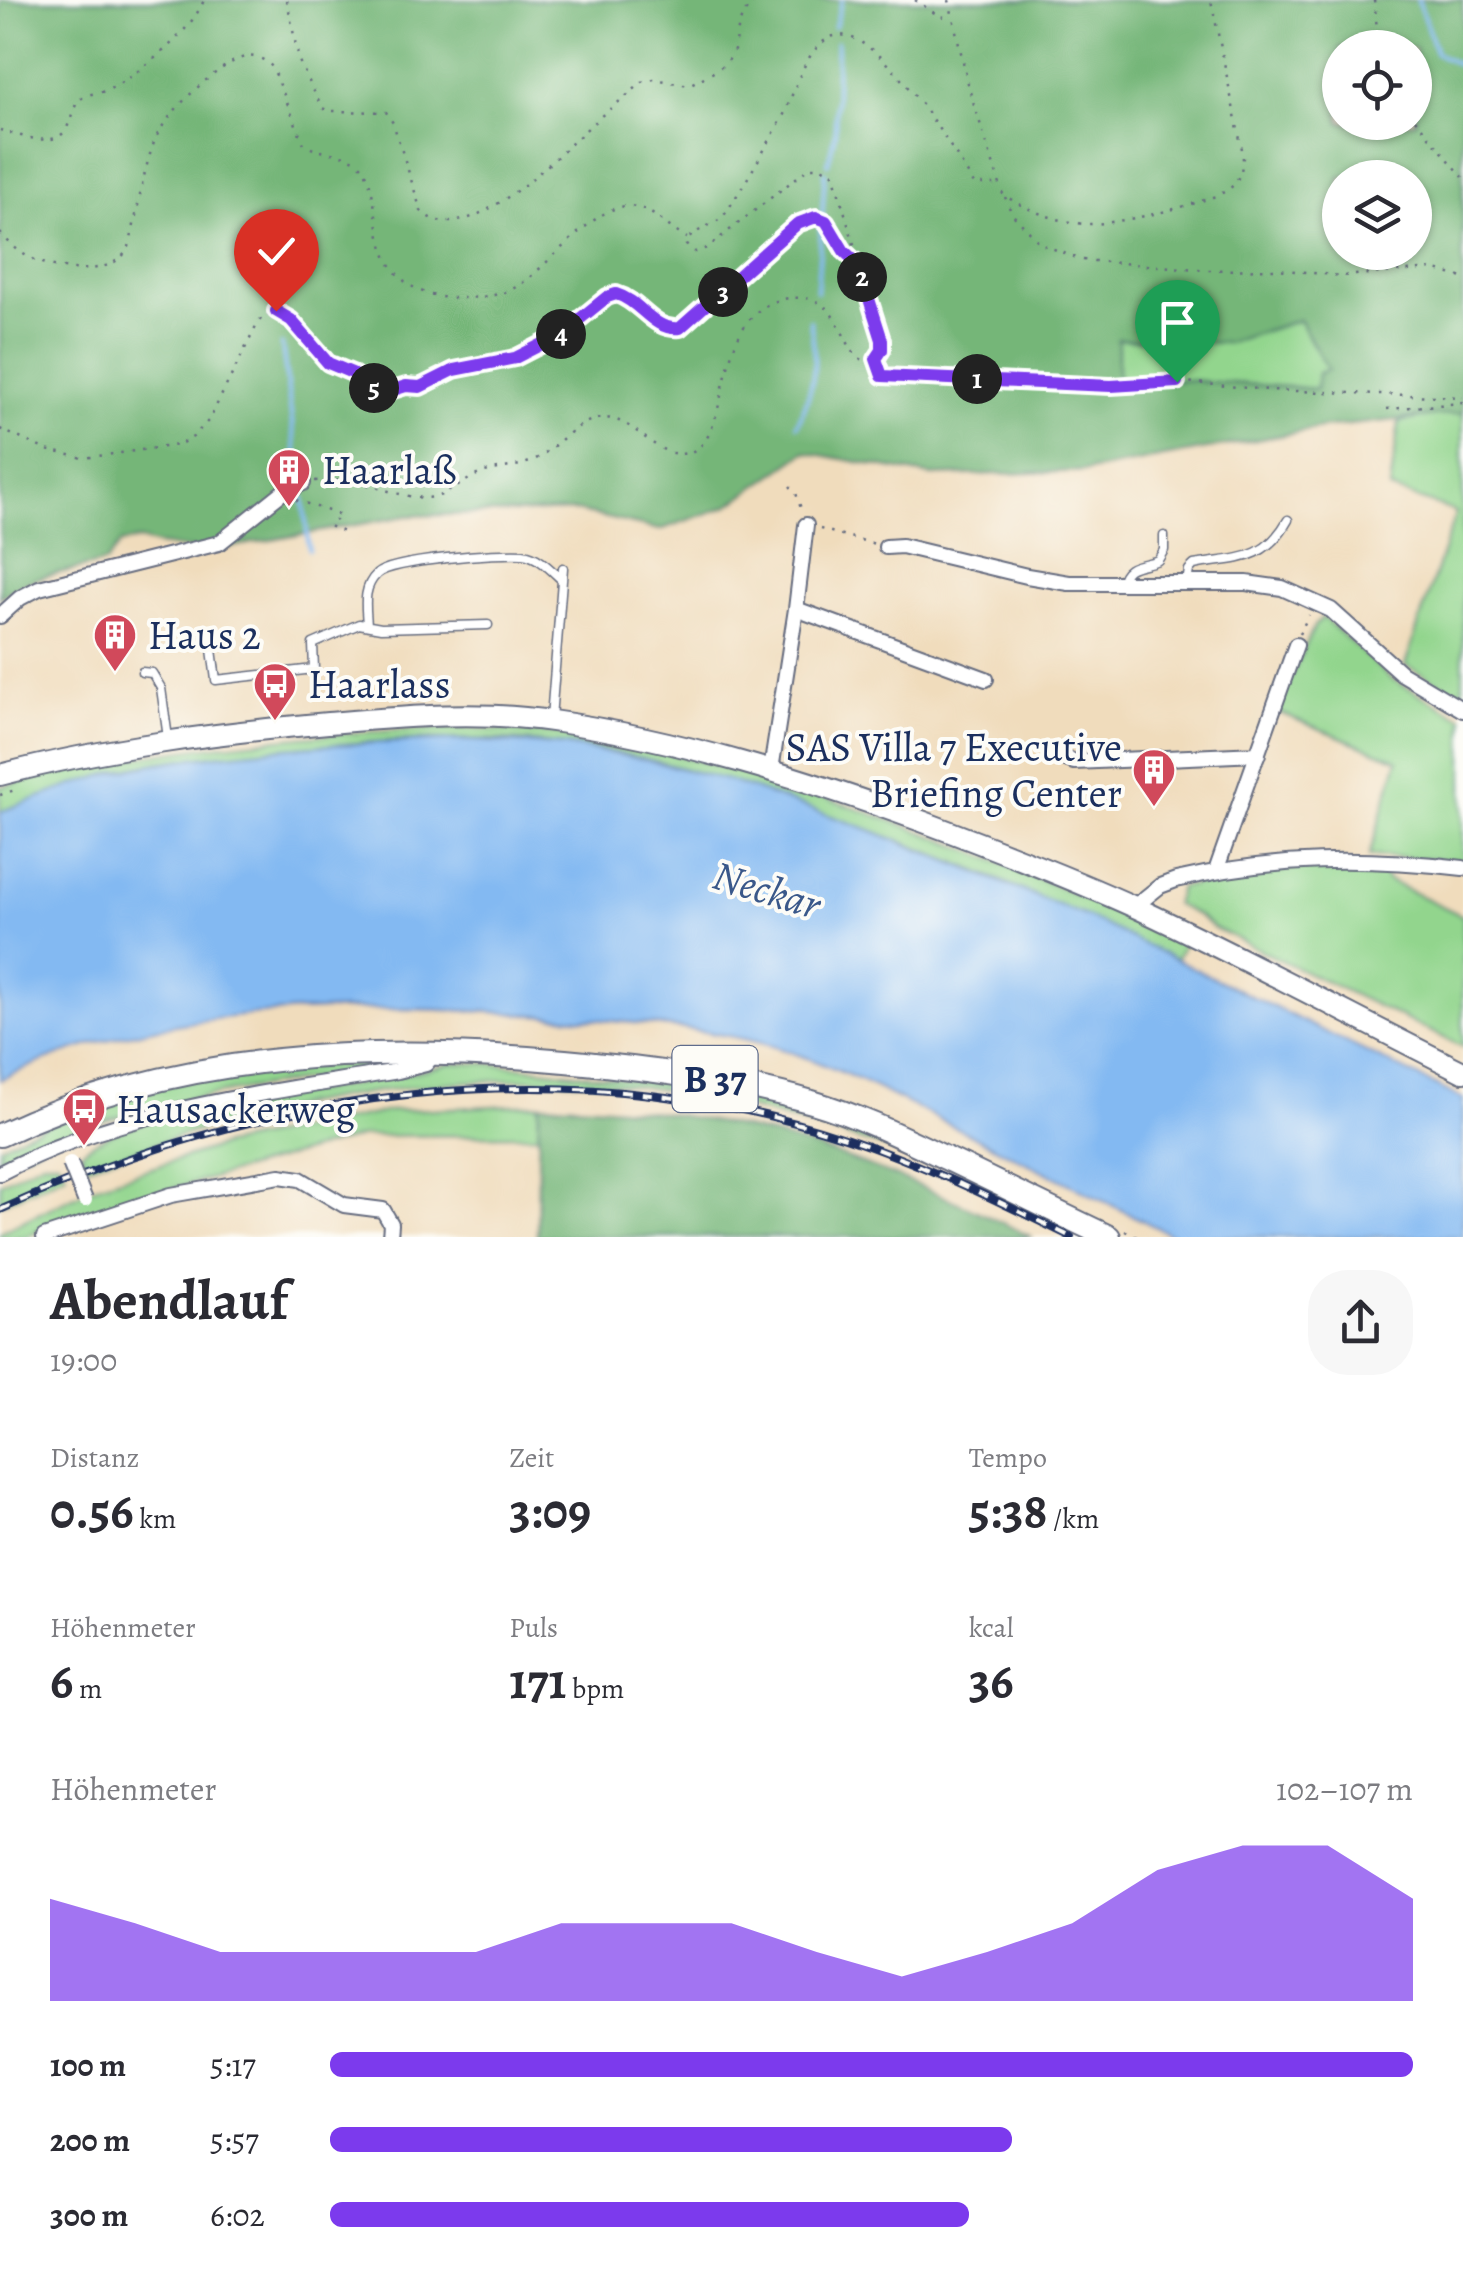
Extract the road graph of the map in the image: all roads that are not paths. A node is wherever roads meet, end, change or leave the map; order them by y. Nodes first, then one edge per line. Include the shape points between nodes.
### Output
1 (304, 483) road end
2 (1288, 520) dead end
3 (812, 527) road end
4 (1164, 536) dead end
5 (886, 547) road end
6 (563, 568) dead end
7 (562, 580) junction
8 (1187, 583) junction
9 (1120, 584) junction
10 (796, 609) junction
11 (0, 616) edge
12 (330, 622) dead end
13 (488, 625) dead end
14 (366, 626) junction
15 (210, 634) dead end
16 (331, 636) junction
17 (1296, 645) dead end
18 (142, 672) dead end
19 (986, 679) dead end
20 (1463, 710) edge
21 (551, 721) junction
22 (168, 742) junction
23 (1053, 754) dead end
24 (1258, 754) junction
25 (771, 770) junction
26 (0, 775) edge
27 (1463, 868) edge
28 (1216, 871) junction
29 (1134, 907) junction
30 (434, 1054) junction
31 (1463, 1072) edge
32 (0, 1134) edge
33 (64, 1145) junction
34 (0, 1173) edge
35 (92, 1219) junction
36 (1114, 1233) edge
37 (44, 1237) edge
38 (390, 1237) edge

1 - 11 street via 219,543 39,588
2 - 8 lane via 1250,557 1194,566
3 - 10 street
4 - 9 lane via 1158,560 1132,566
5 - 9 street via 1046,580
6 - 7 lane
7 - 14 lane via 522,554 399,563 366,589
7 - 21 lane
8 - 9 street
8 - 20 street via 1260,584 1312,599 1400,674
10 - 19 street
10 - 25 street
12 - 16 lane
13 - 14 lane
14 - 16 lane
15 - 16 lane via 216,680 314,669 312,644
17 - 24 street
18 - 22 lane via 159,680
21 - 22 main road via 397,718
21 - 25 main road
22 - 26 main road
23 - 24 street via 1074,762
24 - 28 street
25 - 29 main road via 962,836
27 - 28 street via 1306,859
28 - 29 street via 1160,886
29 - 31 main road
30 - 32 main road, B 37 via 209,1068 108,1092
30 - 33 street via 426,1064 398,1072 154,1114
30 - 36 main road, B 37 via 634,1067 815,1103
33 - 34 street
33 - 35 street, bridge
35 - 37 street
35 - 38 street via 205,1186 288,1176 338,1203 382,1210

